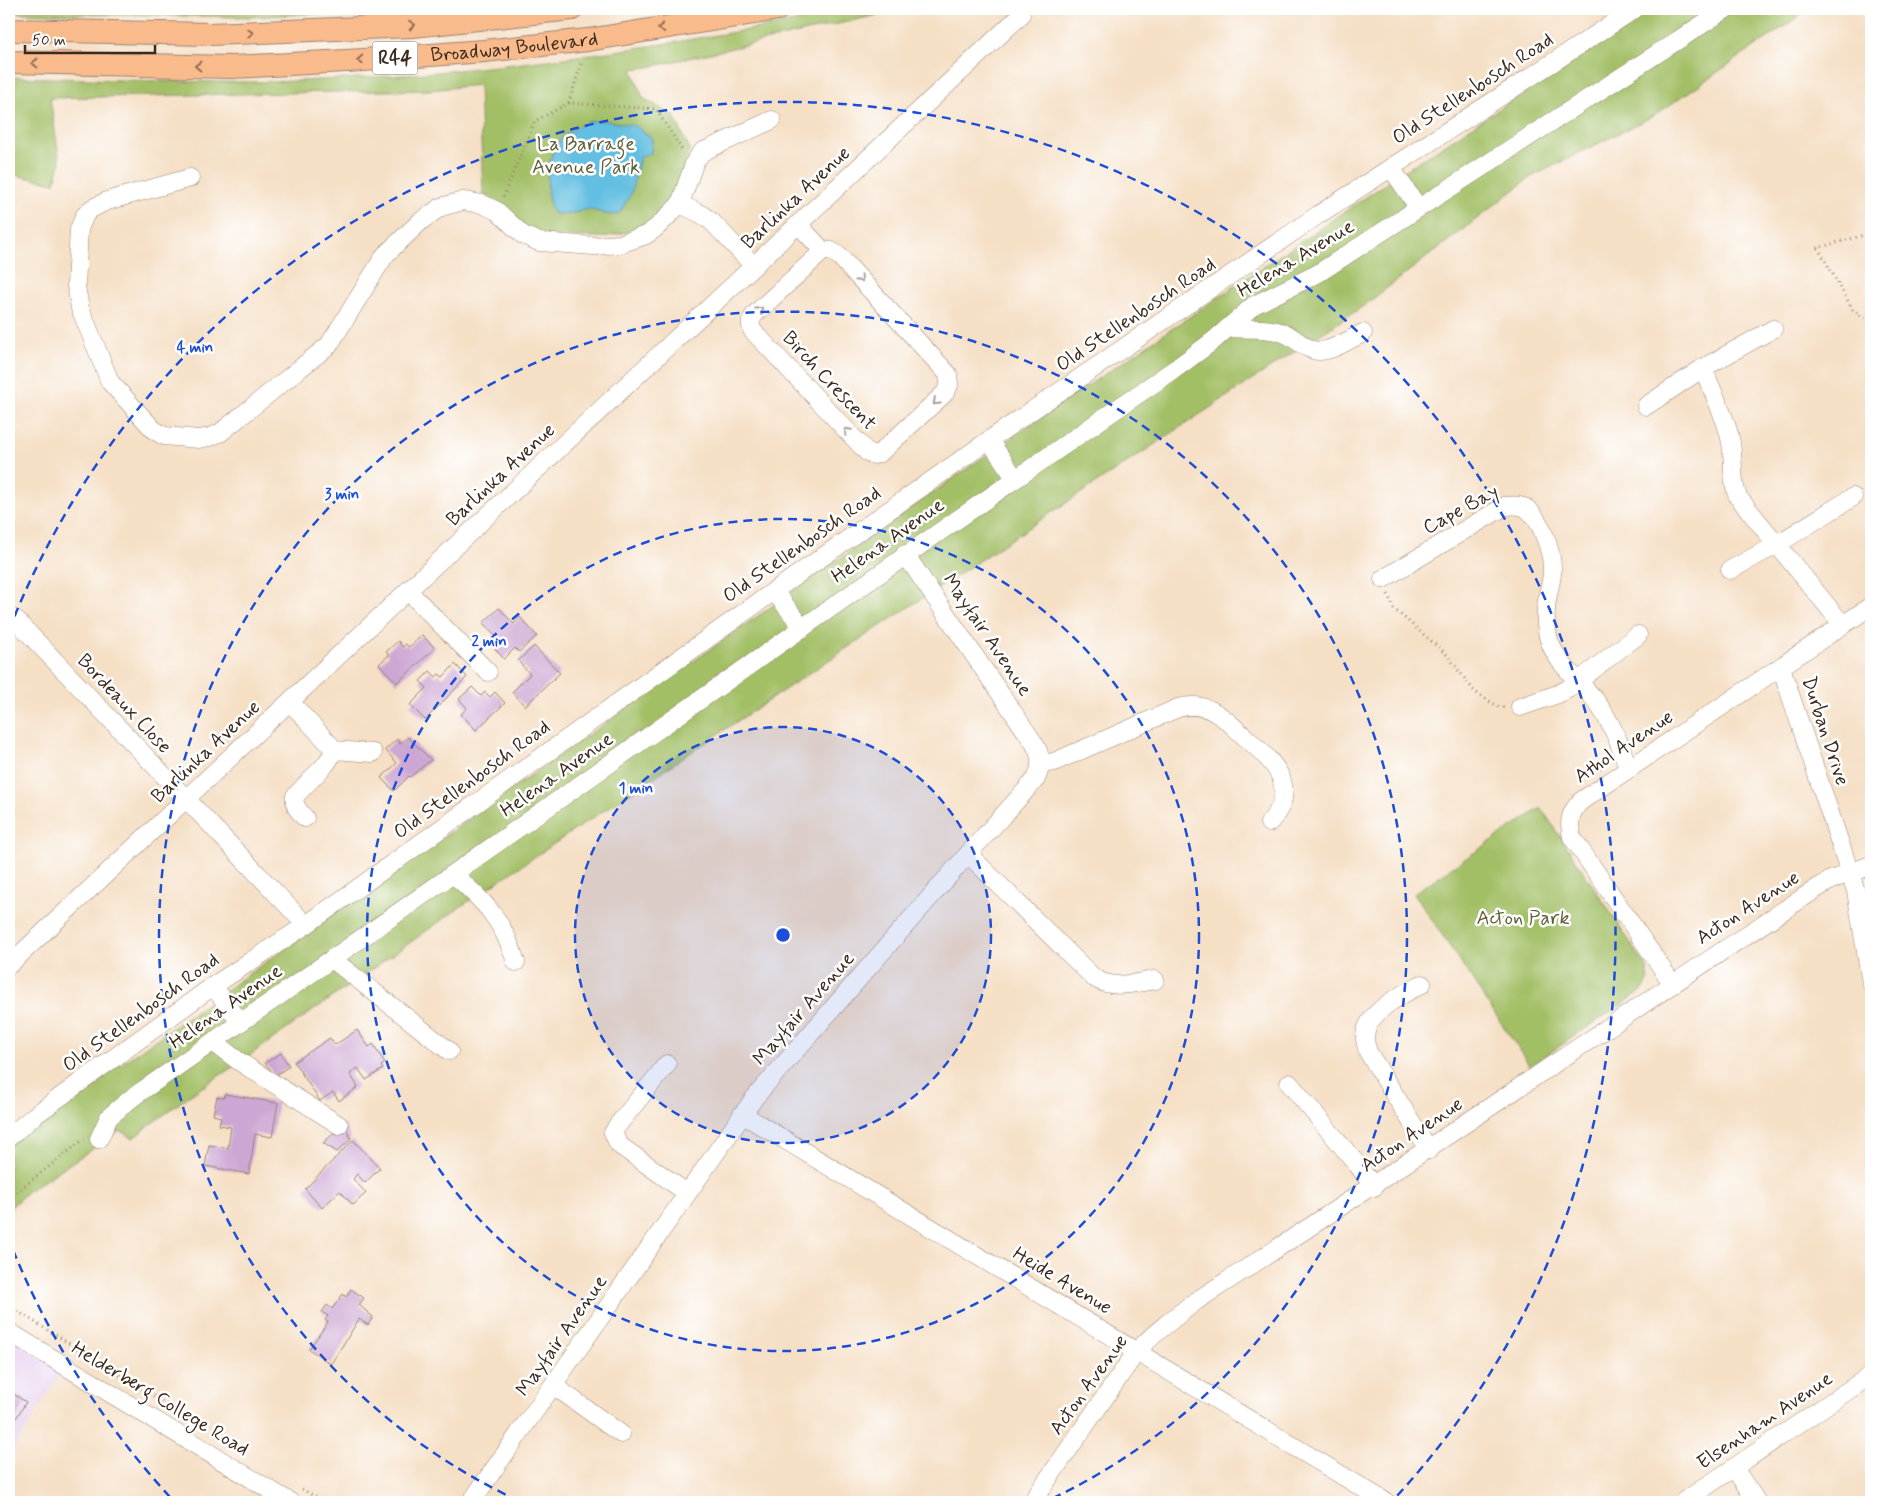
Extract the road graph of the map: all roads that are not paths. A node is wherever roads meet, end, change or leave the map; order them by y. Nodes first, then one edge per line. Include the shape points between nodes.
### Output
1 (572, 9) edge
2 (778, 9) edge
3 (1635, 9) edge
4 (1726, 9) edge
5 (1021, 15) dead end
6 (9, 30) edge
7 (9, 62) edge
8 (772, 120) dead end
9 (1391, 168) junction
10 (190, 178) dead end
11 (680, 204) junction
12 (1418, 207) junction
13 (798, 224) junction
14 (823, 251) junction
15 (754, 266) junction
16 (1228, 328) junction
17 (1773, 329) dead end
18 (1363, 333) dead end
19 (1703, 368) junction
20 (1646, 406) dead end
21 (989, 440) junction
22 (1015, 478) junction
23 (1853, 497) dead end
24 (1776, 545) junction
25 (905, 554) junction
26 (1730, 570) dead end
27 (1383, 579) road end
28 (408, 591) junction
29 (774, 591) junction
30 (1871, 606) edge
31 (15, 620) dead end
32 (1843, 625) junction
33 (803, 628) junction
34 (1638, 635) dead end
35 (1781, 667) junction
36 (488, 672) dead end
37 (1577, 682) junction
38 (290, 702) junction
39 (1520, 707) road end
40 (335, 750) junction
41 (373, 753) dead end
42 (1041, 764) junction
43 (1628, 769) junction
44 (185, 800) junction
45 (305, 818) dead end
46 (1270, 823) dead end
47 (968, 854) junction
48 (1871, 865) edge
49 (1849, 872) junction
50 (453, 874) junction
51 (306, 925) junction
52 (332, 960) junction
53 (516, 962) dead end
54 (9, 965) edge
55 (1155, 980) dead end
56 (1871, 982) edge
57 (1672, 983) junction
58 (1422, 984) dead end
59 (213, 986) junction
60 (240, 1022) junction
61 (213, 1042) junction
62 (449, 1051) dead end
63 (667, 1064) dead end
64 (1289, 1082) dead end
65 (742, 1114) junction
66 (339, 1125) dead end
67 (101, 1131) road end
68 (9, 1137) edge
69 (1429, 1150) junction
70 (1374, 1186) junction
71 (687, 1193) junction
72 (9, 1332) edge
73 (1137, 1351) junction
74 (1871, 1375) edge
75 (553, 1385) junction
76 (621, 1434) dead end
77 (1734, 1468) junction
78 (290, 1502) edge
79 (472, 1502) edge
80 (1032, 1502) edge
81 (1386, 1502) edge
82 (1683, 1502) edge
83 (1757, 1502) edge

6 -> 1 main road, Broadway Boulevard / R44 via 210,34 413,26
2 -> 7 main road, Broadway Boulevard / R44 via 588,40 364,60 232,67
3 - 9 street, Old Stellenbosch Road
4 - 12 street, Helena Avenue
5 - 13 street, Barlinka Avenue
8 - 11 street via 702,152 693,166
9 - 12 street
9 - 21 street, Old Stellenbosch Road
10 - 11 street via 98,204 85,215 78,237 76,286 80,308 116,390 154,430 169,436 199,439 220,433 328,345 385,255 441,207 474,202 497,211 523,235 539,242 607,246 646,235
11 - 15 street via 712,222
12 - 16 street, Helena Avenue via 1317,274 1254,304
13 - 14 street, Birch Crescent
13 - 15 street, Barlinka Avenue
14 -> 14 street, Birch Crescent via 839,256 948,374 949,385 945,393 874,455 867,452 751,327 755,314
15 - 28 street, Barlinka Avenue
16 - 18 street via 1286,334 1318,352
16 - 22 street, Helena Avenue via 1175,369
17 - 19 street
19 - 20 street
19 - 24 street via 1730,437 1735,490
21 - 22 street
21 - 29 street, Old Stellenbosch Road
22 - 25 street, Helena Avenue
23 - 24 street
24 - 26 street
24 - 32 street
25 - 33 street, Helena Avenue
25 - 42 street, Mayfair Avenue via 1034,743
27 - 37 street, Cape Bay via 1505,506 1524,508 1533,515 1550,551 1552,572 1546,608 1548,637 1556,658
28 - 36 street
28 - 38 street, Barlinka Avenue
29 - 33 street
29 - 51 street, Old Stellenbosch Road
30 - 32 street, Athol Avenue
31 - 44 street, Bordeaux Close
32 - 35 street, Athol Avenue
33 - 50 street, Helena Avenue
34 - 37 street
35 - 43 street, Athol Avenue
35 - 49 street, Durban Drive
37 - 39 street via 1558,694
37 - 43 street, Cape Bay via 1605,714
38 - 40 street
38 - 44 street, Barlinka Avenue
40 - 41 street
40 - 45 street via 295,796 296,808
42 - 46 street via 1054,762 1178,708 1208,708 1268,757 1280,773 1283,798
42 - 47 street, Mayfair Avenue via 1036,779
43 - 57 street, Athol Avenue via 1576,806 1570,828 1572,837
44 - 51 street, Bordeaux Close
44 - 54 street, Barlinka Avenue
47 - 55 street via 1101,983 1113,986
47 - 65 street, Mayfair Avenue
48 - 49 street, Acton Avenue
49 - 56 street, Durban Drive via 1856,891
49 - 57 street, Acton Avenue via 1816,889
50 - 52 street, Helena Avenue
50 - 53 street via 482,900 501,925
51 - 59 street, Old Stellenbosch Road
52 - 60 street, Helena Avenue
52 - 62 street
57 - 69 street, Acton Avenue
58 - 69 street via 1383,1007 1367,1027 1364,1037 1368,1052
59 - 60 street
59 - 68 street, Old Stellenbosch Road
60 - 61 street, Helena Avenue
61 - 66 street
61 - 67 street, Helena Avenue via 132,1097 114,1112
63 - 71 street via 613,1133 619,1145
64 - 70 street
65 - 71 street, Mayfair Avenue
65 - 73 street, Heide Avenue
69 - 70 street, Acton Avenue
70 - 73 street, Acton Avenue via 1196,1301 1152,1335
71 - 75 street, Mayfair Avenue
72 - 78 street, Helderberg College Road
73 - 80 street, Acton Avenue
73 - 81 street, Heide Avenue
74 - 77 street, Elsenham Avenue
75 - 76 street
75 - 79 street, Mayfair Avenue
77 - 82 street, Elsenham Avenue
77 - 83 street

